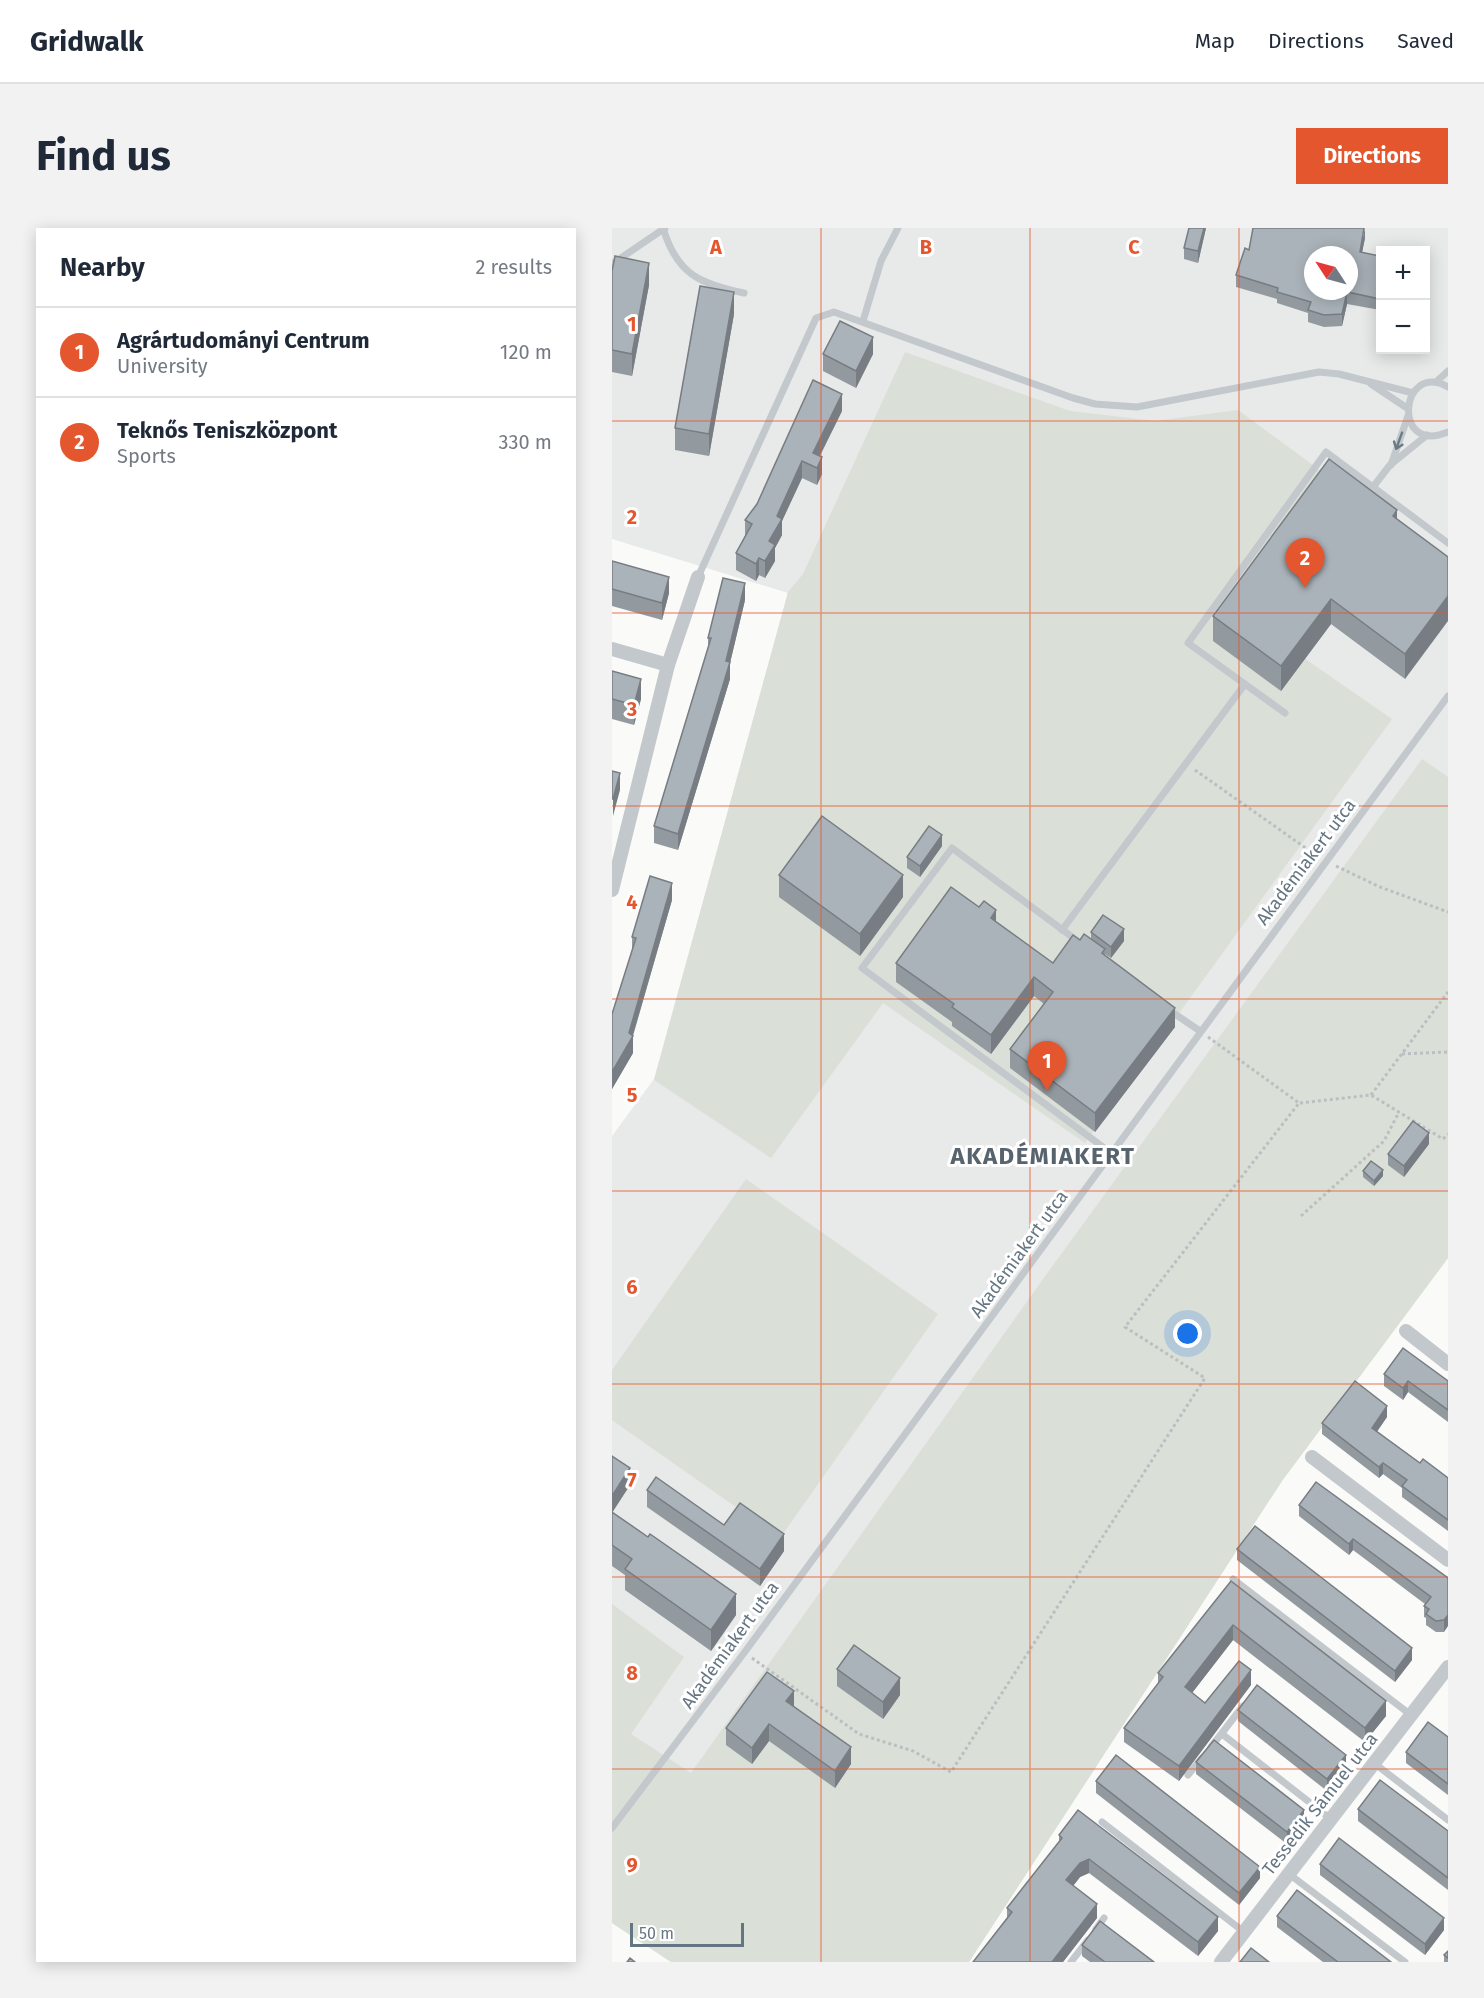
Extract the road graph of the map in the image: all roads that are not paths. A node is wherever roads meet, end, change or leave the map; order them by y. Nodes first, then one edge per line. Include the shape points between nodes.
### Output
1 (898, 228) edge
2 (665, 230) edge
3 (612, 264) edge
4 (744, 293) dead end
5 (863, 321) junction
6 (1448, 371) edge
7 (1366, 381) junction
8 (1436, 382) junction
9 (1448, 387) edge
10 (1413, 393) junction
11 (1407, 412) junction
12 (1427, 435) junction
13 (1445, 435) edge
14 (1390, 465) junction
15 (1373, 487) junction
16 (1448, 543) edge
17 (698, 577) joint
18 (612, 649) edge
19 (668, 665) junction
20 (1245, 684) junction
21 (1448, 696) edge
22 (1285, 713) dead end
23 (616, 857) edge
24 (612, 890) edge
25 (1062, 930) junction
26 (1089, 950) edge
27 (1160, 1003) edge
28 (1200, 1031) junction
29 (1111, 1154) junction
30 (1406, 1331) dead end
31 (1448, 1364) edge
32 (1312, 1457) dead end
33 (1448, 1560) edge
34 (1233, 1579) edge
35 (1448, 1667) edge
36 (1251, 1696) edge
37 (1411, 1715) junction
38 (1222, 1734) junction
39 (1374, 1763) junction
40 (1188, 1774) dead end
41 (1331, 1819) junction
42 (1448, 1820) edge
43 (1102, 1822) dead end
44 (612, 1828) edge
45 (1289, 1874) junction
46 (1104, 1918) dead end
47 (1244, 1932) junction
48 (1071, 1962) edge
49 (1221, 1962) edge
50 (1405, 1962) edge

1 - 5 lane via 881,261
2 - 3 lane
2 - 4 lane via 671,253 688,274
5 - 7 lane via 1095,404 1137,407 1319,372
5 - 17 lane via 834,312 816,318
6 - 8 lane
7 - 10 lane
7 - 11 lane
8 - 9 lane
8 - 10 lane
10 - 11 lane
11 - 12 lane via 1415,428
11 -> 14 lane
12 - 13 lane
12 - 14 lane
14 - 15 lane
15 - 16 lane
15 - 20 lane via 1326,452 1188,643
17 - 19 street
18 - 19 street
19 - 23 street
20 - 22 lane
20 - 25 lane
21 - 28 lane, Akadémiakert utca
23 - 24 street
25 - 26 lane
25 - 29 lane via 952,848 862,968
27 - 28 lane
28 - 29 lane, Akadémiakert utca
29 - 44 lane, Akadémiakert utca
30 - 31 street
32 - 33 street
34 - 37 lane
35 - 37 street, Tessedik Sámuel utca
36 - 38 lane
37 - 39 street, Tessedik Sámuel utca
38 - 40 lane
38 - 41 lane
39 - 41 street, Tessedik Sámuel utca
39 - 42 lane
41 - 45 street, Tessedik Sámuel utca
43 - 47 lane
45 - 47 street, Tessedik Sámuel utca
45 - 50 lane
46 - 48 lane
47 - 49 street, Tessedik Sámuel utca

